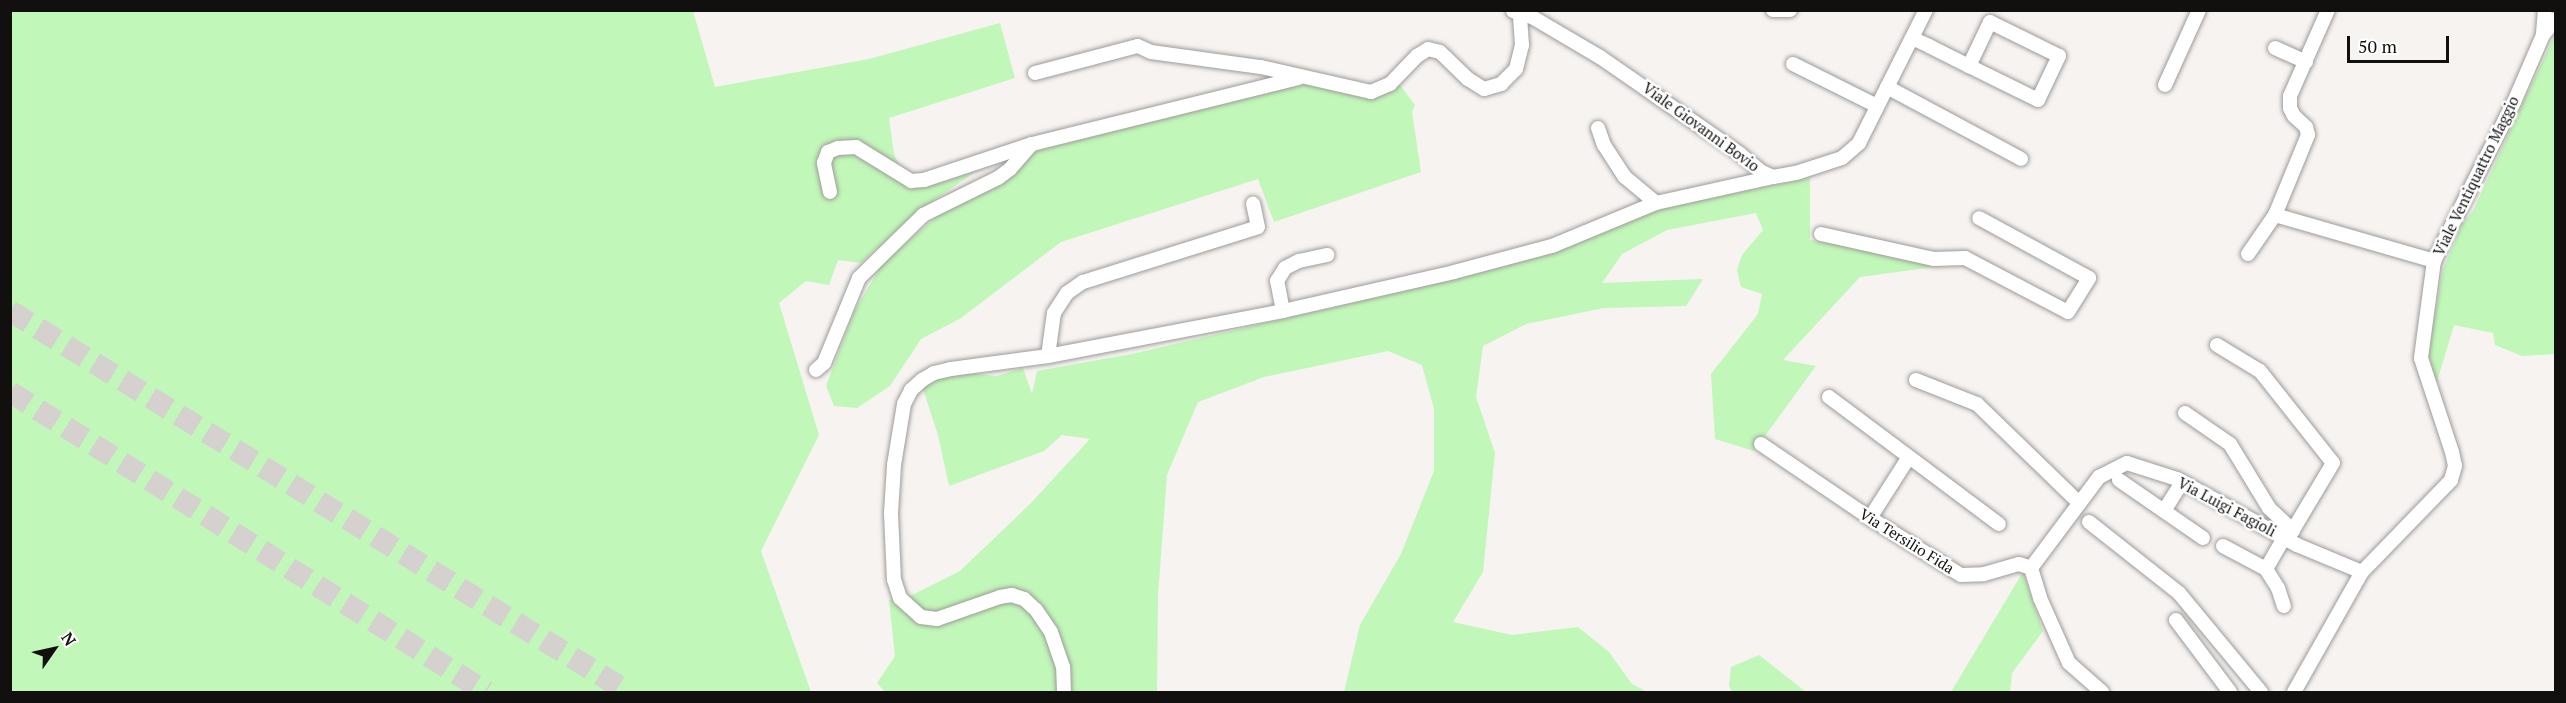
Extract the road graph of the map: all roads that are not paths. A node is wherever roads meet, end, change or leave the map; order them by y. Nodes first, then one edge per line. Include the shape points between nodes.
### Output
1 (1773, 10) edge
2 (1790, 10) edge
3 (1926, 10) edge
4 (2199, 10) edge
5 (2328, 10) edge
6 (2546, 10) edge
7 (1516, 12) edge
8 (2556, 19) edge
9 (2542, 35) junction
10 (1912, 38) junction
11 (2275, 48) dead end
12 (2306, 62) junction
13 (1793, 64) dead end
14 (1969, 66) junction
15 (1035, 73) dead end
16 (1300, 77) junction
17 (2165, 85) dead end
18 (1887, 87) junction
19 (1877, 106) junction
20 (1598, 128) dead end
21 (1032, 144) junction
22 (2020, 159) dead end
23 (1773, 177) junction
24 (830, 192) dead end
25 (1656, 202) junction
26 (1253, 204) dead end
27 (2275, 215) junction
28 (1979, 218) dead end
29 (1821, 234) dead end
30 (1327, 255) dead end
31 (2248, 255) dead end
32 (2434, 261) junction
33 (1283, 311) junction
34 (2217, 345) dead end
35 (1048, 356) junction
36 (816, 370) dead end
37 (1916, 380) dead end
38 (1828, 397) dead end
39 (2185, 413) dead end
40 (1761, 444) dead end
41 (1909, 457) junction
42 (2119, 480) dead end
43 (2182, 482) junction
44 (2079, 503) junction
45 (2164, 511) junction
46 (1870, 518) junction
47 (2089, 522) dead end
48 (1999, 524) dead end
49 (2288, 536) junction
50 (2203, 538) dead end
51 (2223, 546) dead end
52 (2031, 568) junction
53 (2266, 569) junction
54 (2362, 572) junction
55 (2284, 606) dead end
56 (2176, 620) dead end
57 (2210, 631) junction
58 (2194, 644) junction
59 (1064, 693) edge
60 (2102, 693) edge
61 (2230, 693) edge
62 (2261, 693) edge
63 (2294, 693) edge

1 - 2 street
3 - 10 street, Viale Giovanni Bovio
4 - 17 street
5 - 12 street
6 - 9 street, Viale Ventiquattro Maggio
7 - 16 street via 1522,45 1516,69 1501,84 1484,89 1440,52 1428,49 1390,84 1371,92
7 - 23 street, Viale Giovanni Bovio via 1600,57
8 - 9 street, Viale Ventiquattro Maggio
9 - 32 street, Viale Ventiquattro Maggio via 2514,102
10 - 14 street
10 - 18 street, Viale Giovanni Bovio
11 - 12 street
12 - 27 street via 2290,96 2290,108 2308,135
13 - 19 street
14 - 14 street via 2038,100 2060,56 1990,22
15 - 16 street via 1138,46 1151,52 1261,67
16 - 21 street
18 - 19 street, Viale Giovanni Bovio
18 - 22 street
19 - 23 street, Viale Giovanni Bovio via 1859,143 1842,158
20 - 25 street via 1624,177
21 - 24 street via 911,181 856,147 838,148 828,152 824,163
21 - 36 street via 999,178 923,215 859,278 832,346
23 - 25 street
25 - 33 street via 1552,246
26 - 35 street via 1258,227 1083,282 1067,293 1054,313
27 - 31 street
27 - 32 street
28 - 29 street via 2088,278 2068,312 1965,258 1934,259
30 - 33 street via 1285,268 1277,281
32 - 54 street, Viale Ventiquattro Maggio via 2421,358 2455,466 2451,480
33 - 35 street
34 - 49 street via 2260,371 2333,463
35 - 59 street via 934,373 911,390 904,404 894,465 894,579 900,598 921,618 938,619 1000,597 1024,599 1051,632 1063,666
37 - 44 street via 1977,404
38 - 41 street
39 - 49 street via 2230,444
40 - 46 street, Via Tersilio Fida
41 - 46 street
41 - 48 street
42 - 45 street
43 - 44 street, Via Luigi Fagioli via 2127,463 2099,477
43 - 45 street
43 - 49 street, Via Luigi Fagioli
44 - 52 street, Via Luigi Fagioli
45 - 50 street
46 - 52 street, Via Tersilio Fida via 1961,575 1984,574 2019,564
47 - 57 street via 2179,593
49 - 53 street, Via Luigi Fagioli
49 - 54 street, Via Luigi Fagioli
51 - 53 street
52 - 60 street via 2069,663
53 - 55 street
54 - 63 street, Viale Ventiquattro Maggio
56 - 58 street
57 - 58 street
57 - 62 street
58 - 61 street

